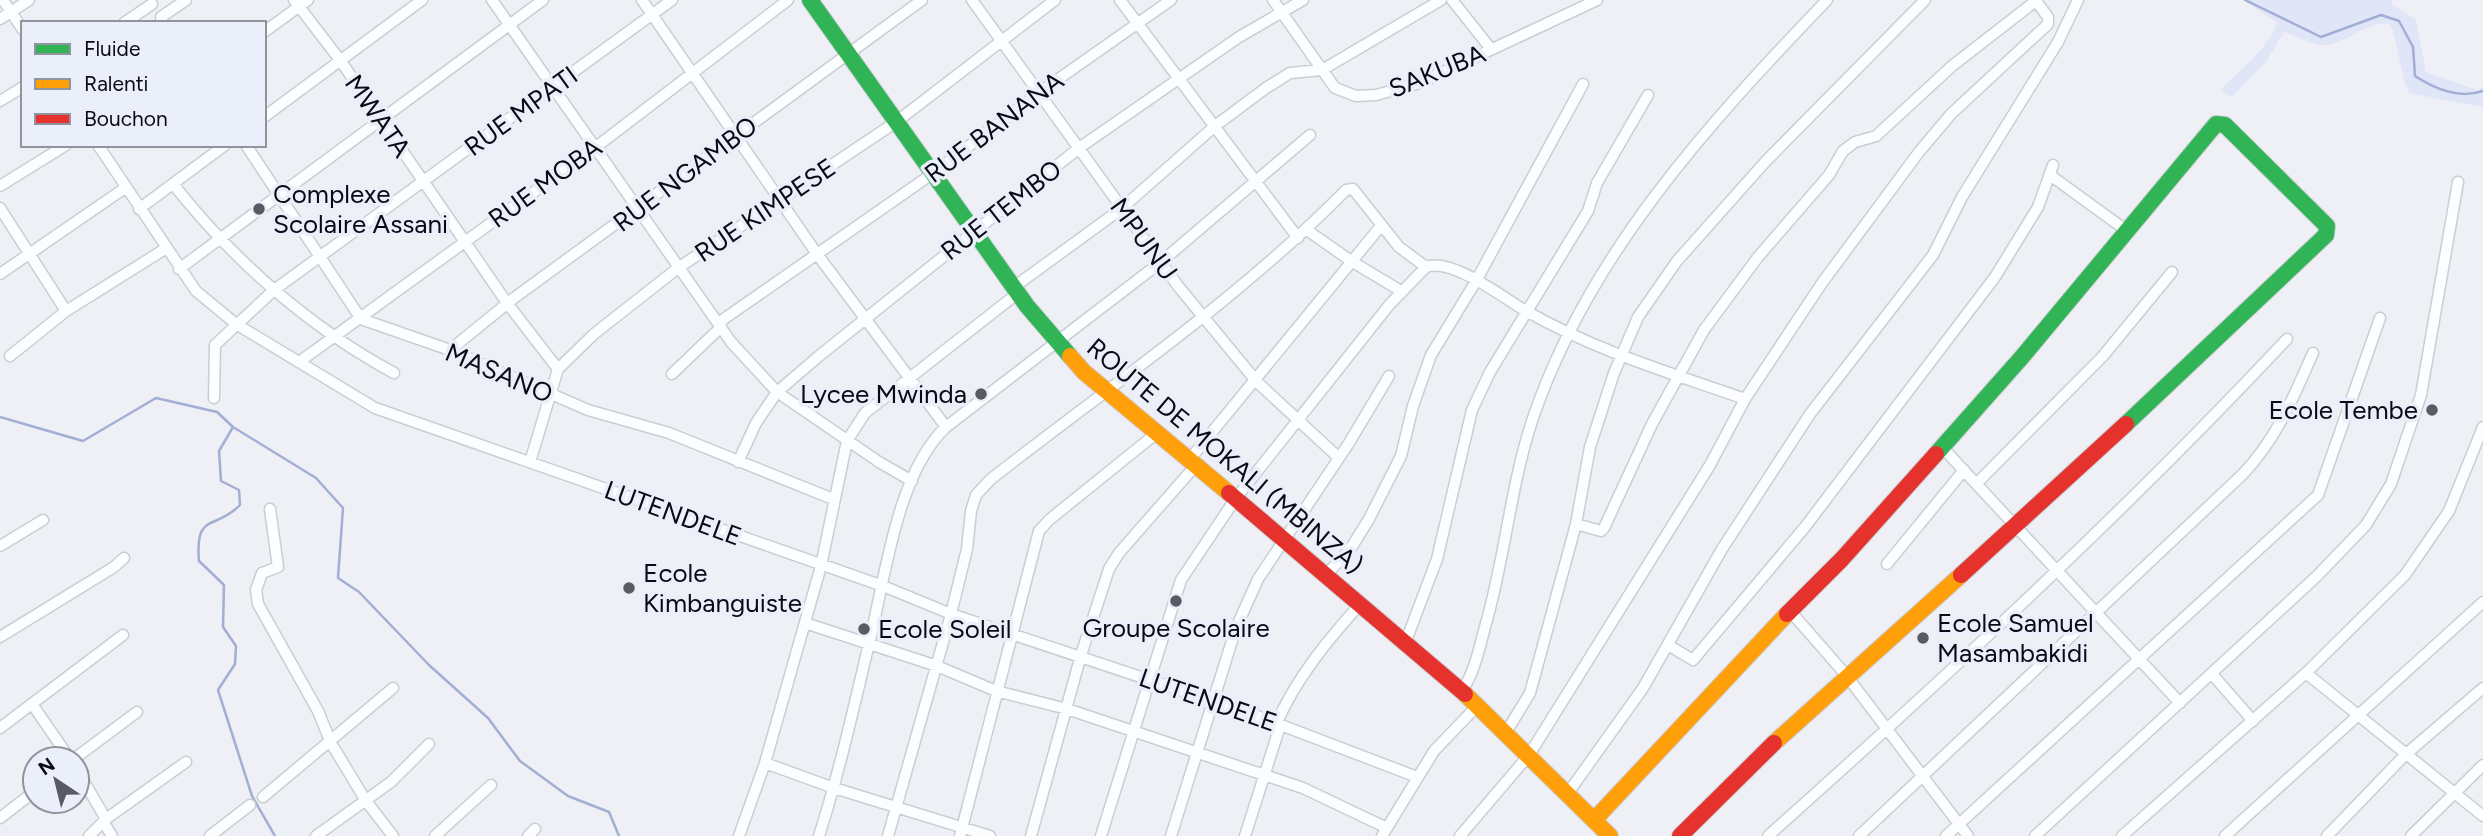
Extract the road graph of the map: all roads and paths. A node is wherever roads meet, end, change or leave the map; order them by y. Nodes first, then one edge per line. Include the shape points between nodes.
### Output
1 (3, 0) edge
2 (29, 0) edge
3 (186, 0) edge
4 (422, 0) edge
5 (492, 0) edge
6 (543, 0) edge
7 (642, 0) edge
8 (672, 0) edge
9 (788, 0) edge
10 (810, 0) edge
11 (922, 0) edge
12 (972, 0) edge
13 (1055, 0) edge
14 (1120, 0) edge
15 (1171, 0) edge
16 (1273, 0) edge
17 (1303, 0) edge
18 (1441, 0) edge
19 (1451, 0) edge
20 (1597, 0) edge
21 (1827, 0) edge
22 (1925, 0) edge
23 (2036, 0) edge
24 (2078, 0) edge
25 (151, 2) edge
26 (301, 2) edge
27 (11, 12) junction
28 (1282, 13) junction
29 (652, 15) junction
30 (0, 19) edge
31 (163, 20) edge
32 (127, 21) edge
33 (1138, 24) junction
34 (509, 25) junction
35 (21, 27) edge
36 (266, 31) edge
37 (1002, 40) junction
38 (1491, 50) junction
39 (847, 52) junction
40 (340, 61) junction
41 (1322, 69) junction
42 (693, 73) junction
43 (1179, 78) junction
44 (1583, 85) dead end
45 (21, 88) edge
46 (554, 88) junction
47 (1040, 92) junction
48 (1648, 95) dead end
49 (0, 101) edge
50 (266, 116) edge
51 (382, 122) junction
52 (896, 122) junction
53 (1215, 127) junction
54 (737, 135) junction
55 (1310, 135) dead end
56 (63, 147) edge
57 (99, 147) edge
58 (222, 147) edge
59 (247, 147) edge
60 (596, 147) junction
61 (1079, 148) junction
62 (932, 174) junction
63 (425, 182) junction
64 (2458, 182) dead end
65 (1256, 183) junction
66 (173, 184) junction
67 (0, 186) edge
68 (125, 188) junction
69 (279, 195) junction
70 (780, 199) junction
71 (0, 208) edge
72 (139, 209) junction
73 (1121, 209) junction
74 (638, 210) junction
75 (1380, 227) junction
76 (973, 231) junction
77 (2127, 231) junction
78 (1303, 234) junction
79 (220, 238) junction
80 (466, 241) junction
81 (165, 249) junction
82 (27, 253) junction
83 (817, 254) junction
84 (321, 258) junction
85 (1351, 261) junction
86 (1161, 262) junction
87 (1426, 267) junction
88 (678, 268) junction
89 (179, 269) junction
90 (2172, 272) dead end
91 (0, 274) edge
92 (1476, 281) junction
93 (274, 290) junction
94 (1016, 290) junction
95 (1401, 291) junction
96 (507, 303) junction
97 (66, 311) junction
98 (1527, 312) junction
99 (1203, 316) junction
100 (2380, 318) dead end
101 (361, 319) junction
102 (864, 320) junction
103 (236, 324) junction
104 (719, 325) junction
105 (1569, 333) junction
106 (334, 337) junction
107 (2287, 339) dead end
108 (1055, 340) junction
109 (450, 350) junction
110 (2314, 353) dead end
111 (10, 356) dead end
112 (1621, 358) junction
113 (299, 362) junction
114 (558, 369) junction
115 (394, 373) dead end
116 (673, 374) dead end
117 (1389, 376) dead end
118 (1679, 376) junction
119 (907, 378) junction
120 (1256, 382) junction
121 (1105, 391) junction
122 (777, 392) junction
123 (550, 395) junction
124 (214, 398) dead end
125 (1745, 399) junction
126 (1297, 422) junction
127 (946, 427) junction
128 (2483, 427) edge
129 (1158, 432) junction
130 (847, 441) junction
131 (1941, 446) junction
132 (1339, 458) junction
133 (530, 462) junction
134 (738, 462) junction
135 (1193, 462) junction
136 (1964, 470) junction
137 (912, 481) junction
138 (1977, 484) junction
139 (1236, 498) junction
140 (833, 499) junction
141 (270, 509) dead end
142 (43, 520) dead end
143 (1576, 524) junction
144 (2016, 524) junction
145 (1285, 539) junction
146 (0, 546) edge
147 (124, 558) dead end
148 (1887, 564) dead end
149 (821, 566) junction
150 (2057, 572) junction
151 (1326, 575) junction
152 (883, 586) junction
153 (2483, 602) edge
154 (1362, 603) junction
155 (1791, 612) junction
156 (2098, 612) junction
157 (951, 614) junction
158 (804, 623) junction
159 (1011, 631) junction
160 (123, 635) dead end
161 (0, 637) edge
162 (1406, 641) junction
163 (869, 644) junction
164 (1668, 645) junction
165 (1081, 654) junction
166 (2139, 658) junction
167 (937, 666) junction
168 (2306, 673) junction
169 (2212, 674) junction
170 (1846, 675) junction
171 (1147, 680) junction
172 (393, 688) dead end
173 (2483, 688) edge
174 (996, 691) junction
175 (1462, 691) junction
176 (1213, 702) junction
177 (2180, 703) junction
178 (32, 704) junction
179 (1478, 705) junction
180 (1067, 709) junction
181 (137, 712) dead end
182 (2356, 716) junction
183 (2253, 721) junction
184 (1278, 725) junction
185 (0, 728) edge
186 (1886, 728) junction
187 (1132, 731) junction
188 (1505, 734) junction
189 (331, 743) junction
190 (429, 744) dead end
191 (62, 745) edge
192 (91, 745) edge
193 (1198, 753) junction
194 (1529, 755) junction
195 (2405, 755) junction
196 (186, 762) dead end
197 (765, 763) junction
198 (2483, 765) edge
199 (1264, 775) junction
200 (1417, 777) junction
201 (1924, 778) junction
202 (491, 785) dead end
203 (834, 788) junction
204 (1568, 793) junction
205 (2452, 794) junction
206 (91, 796) edge
207 (262, 797) dead end
208 (366, 801) junction
209 (21, 802) edge
210 (250, 805) dead end
211 (897, 808) junction
212 (2483, 816) edge
213 (0, 818) edge
214 (105, 821) junction
215 (1959, 824) junction
216 (961, 831) edge
217 (1602, 831) edge
218 (1384, 832) edge
219 (89, 836) edge
220 (112, 836) edge
221 (210, 836) edge
222 (316, 836) edge
223 (393, 836) edge
224 (435, 836) edge
225 (739, 836) edge
226 (819, 836) edge
227 (888, 836) edge
228 (990, 836) edge
229 (1031, 836) edge
230 (1101, 836) edge
231 (1171, 836) edge
232 (1245, 836) edge
233 (1460, 836) edge
234 (1680, 836) edge
235 (1768, 836) edge
236 (1859, 836) edge
237 (1946, 836) edge
238 (1968, 836) edge
239 (2035, 836) edge
240 (2122, 836) edge
241 (2225, 836) edge
242 (2327, 836) edge
243 (2411, 836) edge

1 - 27 street
2 - 27 street
3 - 31 street
4 - 40 street
5 - 34 street
6 - 34 street
7 - 29 street
8 - 29 street, RUE MPATI
9 - 42 street, RUE MOBA
10 - 39 street, ROUTE DE MOKALI (MBINZA)
11 - 39 street, RUE NGAMBO
12 - 37 street, MPUNU
13 - 37 street, RUE KIMPESE
14 - 33 street
15 - 33 street, RUE BANANA
16 - 28 street, SAKUBA
17 - 28 street, RUE TEMBO
18 - 41 street
19 - 38 street
20 - 38 street, SAKUBA
21 - 105 street via 1749,82 1654,198 1599,278
22 - 112 street via 1766,161 1677,261 1638,317
23 - 118 street via 1952,66 1876,136 1849,145 1758,257
23 - 125 street via 2048,24 1969,97 1919,152
24 - 164 street via 2059,42 1962,197 1933,255 1810,414 1722,549
25 - 31 street
25 - 32 street
26 - 36 street
26 - 40 street, MWATA
27 - 30 street
27 - 35 street
28 - 41 street, SAKUBA
28 - 43 street, RUE TEMBO
29 - 42 street
29 - 46 street, RUE MPATI
33 - 43 street
33 - 47 street, RUE BANANA
34 - 46 street
34 - 51 street
37 - 47 street, MPUNU
37 - 52 street, RUE KIMPESE
38 - 41 street, SAKUBA via 1420,83 1376,95 1356,96 1337,90
39 - 52 street, ROUTE DE MOKALI (MBINZA)
39 - 54 street, RUE NGAMBO
40 - 50 street
40 - 51 street, MWATA
41 - 53 street via 1290,73
42 - 54 street
42 - 60 street, RUE MOBA
43 - 53 street
43 - 61 street, RUE TEMBO
44 - 92 street
45 - 49 street
46 - 60 street
46 - 63 street, RUE MPATI
47 - 61 street, MPUNU
47 - 62 street, RUE BANANA
48 - 98 street via 1597,183 1588,211
51 - 63 street, MWATA
51 - 69 street
52 - 62 street, ROUTE DE MOKALI (MBINZA)
52 - 70 street, RUE KIMPESE
53 - 65 street
53 - 73 street
54 - 70 street
54 - 74 street, RUE NGAMBO
55 - 65 street
56 - 67 street
57 - 68 street, LUTENDELE
58 - 66 street
59 - 69 street
60 - 74 street
60 - 80 street, RUE MOBA
61 - 73 street, MPUNU
61 - 76 street, RUE TEMBO
62 - 76 street, ROUTE DE MOKALI (MBINZA)
62 - 83 street, RUE BANANA
63 - 80 street, MWATA
63 - 84 street, RUE MPATI
64 - 169 street via 2421,395 2390,484 2360,533
65 - 78 street
65 - 86 street
66 - 72 street
66 - 79 street
68 - 72 street, LUTENDELE
68 - 82 street
69 - 79 street
69 - 84 street
70 - 83 street
70 - 88 street, RUE KIMPESE
71 - 82 street
72 - 81 street, LUTENDELE
73 - 86 street, MPUNU
73 - 94 street
74 - 88 street
74 - 96 street, RUE NGAMBO
75 - 78 street via 1350,189
75 - 85 street
75 - 87 street
76 - 94 street, ROUTE DE MOKALI (MBINZA)
76 - 102 street, RUE TEMBO
77 - 131 street
77 - 144 street via 2221,123 2329,230 2248,312
77 - 164 street via 2051,170 2038,207 1995,277 1805,527 1693,660
78 - 85 street
78 - 99 street
79 - 89 street
79 - 93 street
80 - 96 street, MWATA
80 - 101 street, RUE MOBA
81 - 89 street, LUTENDELE
81 - 97 street
82 - 91 street
82 - 97 street
83 - 102 street
83 - 104 street, RUE BANANA
84 - 93 street, RUE MPATI
84 - 101 street
85 - 95 street
85 - 120 street
86 - 99 street, MPUNU
86 - 108 street
87 - 92 street via 1440,264
87 - 95 street
88 - 104 street
88 - 114 street, RUE KIMPESE via 594,334
89 - 103 street, LUTENDELE via 196,291
90 - 138 street via 2072,390
92 - 98 street
92 - 151 street via 1431,355 1401,456 1375,507 1351,548
93 - 103 street, RUE MPATI
93 - 106 street
94 - 108 street, ROUTE DE MOKALI (MBINZA)
94 - 119 street
95 - 126 street
96 - 109 street, RUE NGAMBO
96 - 114 street, MWATA
97 - 111 street
98 - 105 street
98 - 162 street via 1472,410 1437,559
99 - 120 street, MPUNU
99 - 121 street
100 - 166 street via 2318,495
101 - 106 street, RUE MOBA
101 - 109 street, MASANO
102 - 119 street
102 - 122 street, RUE TEMBO
103 - 113 street, LUTENDELE
103 - 124 street, RUE MPATI via 213,350
104 - 116 street, RUE BANANA
104 - 122 street
105 - 112 street
105 - 175 street via 1527,439 1496,588 1471,677
106 - 113 street, RUE MOBA
106 - 115 street
107 - 150 street via 2212,420
108 - 121 street, ROUTE DE MOKALI (MBINZA)
108 - 127 street
109 - 123 street, MASANO
110 - 156 street via 2297,394 2263,452
112 - 118 street
112 - 143 street via 1590,447
113 - 133 street, LUTENDELE via 375,408
114 - 123 street, RUE KIMPESE
117 - 132 street
118 - 125 street
118 - 143 street via 1604,527 1601,531
119 - 127 street
119 - 130 street via 865,413
120 - 126 street, MPUNU
120 - 135 street
121 - 129 street, ROUTE DE MOKALI (MBINZA)
121 - 157 street via 976,495
122 - 130 street
122 - 134 street, RUE TEMBO
123 - 133 street, RUE KIMPESE
123 - 134 street, MASANO via 668,433
125 - 194 street via 1710,465
126 - 132 street, MPUNU
126 - 139 street
127 - 137 street via 924,452
128 - 168 street via 2452,505 2428,544 2398,583
129 - 135 street, ROUTE DE MOKALI (MBINZA)
129 - 159 street via 1039,531
130 - 137 street
130 - 140 street
131 - 136 street
131 - 155 street
132 - 145 street
133 - 149 street, LUTENDELE
134 - 140 street, MASANO
135 - 139 street, ROUTE DE MOKALI (MBINZA)
135 - 165 street via 1109,569
136 - 138 street
136 - 148 street
137 - 152 street
138 - 144 street
139 - 145 street, ROUTE DE MOKALI (MBINZA)
139 - 171 street via 1181,580
140 - 149 street
141 - 189 street via 278,567 262,573 256,590 258,604
142 - 146 street
143 - 188 street via 1530,693
144 - 150 street
144 - 170 street
145 - 151 street, ROUTE DE MOKALI (MBINZA)
145 - 176 street via 1258,579 1241,616
147 - 161 street
149 - 152 street, LUTENDELE
149 - 158 street
150 - 156 street
150 - 186 street
151 - 154 street, ROUTE DE MOKALI (MBINZA)
152 - 157 street, LUTENDELE
152 - 163 street
153 - 182 street
154 - 162 street, ROUTE DE MOKALI (MBINZA)
154 - 184 street via 1306,669 1289,694
155 - 170 street
155 - 217 street via 1739,663
156 - 166 street
156 - 201 street
157 - 159 street, LUTENDELE
157 - 167 street
158 - 163 street
158 - 197 street
159 - 165 street, LUTENDELE
159 - 174 street
160 - 178 street
162 - 175 street, ROUTE DE MOKALI (MBINZA)
163 - 167 street
163 - 203 street
164 - 204 street via 1615,731
165 - 171 street, LUTENDELE
165 - 180 street
166 - 177 street
166 - 215 street
167 - 174 street
167 - 211 street
168 - 182 street
168 - 183 street
169 - 177 street
169 - 183 street
170 - 186 street
170 - 234 street
171 - 176 street, LUTENDELE
171 - 187 street
172 - 189 street
173 - 195 street
174 - 180 street
174 - 216 street
175 - 179 street, ROUTE DE MOKALI (MBINZA)
176 - 184 street, LUTENDELE
176 - 193 street
177 - 239 street
178 - 185 street
178 - 191 street
179 - 188 street, ROUTE DE MOKALI (MBINZA)
179 - 200 street via 1434,751
180 - 187 street
180 - 229 street
181 - 192 street
182 - 195 street
182 - 241 street
183 - 240 street
184 - 199 street
184 - 200 street, LUTENDELE
186 - 201 street
186 - 235 street
187 - 193 street
187 - 230 street
188 - 194 street, ROUTE DE MOKALI (MBINZA)
189 - 207 street
189 - 208 street
190 - 208 street
193 - 199 street
193 - 231 street
194 - 204 street, ROUTE DE MOKALI (MBINZA)
194 - 233 street
195 - 205 street
195 - 242 street
196 - 214 street
197 - 203 street
197 - 225 street
198 - 205 street
199 - 218 street via 1303,788
199 - 232 street
200 - 218 street
201 - 215 street
201 - 236 street
202 - 224 street
203 - 211 street
203 - 226 street
204 - 217 street, ROUTE DE MOKALI (MBINZA)
205 - 212 street
205 - 243 street
206 - 214 street
208 - 222 street
208 - 223 street
209 - 213 street
210 - 221 street
211 - 216 street
211 - 227 street
214 - 219 street
214 - 220 street
215 - 237 street
215 - 238 street
216 - 228 street

